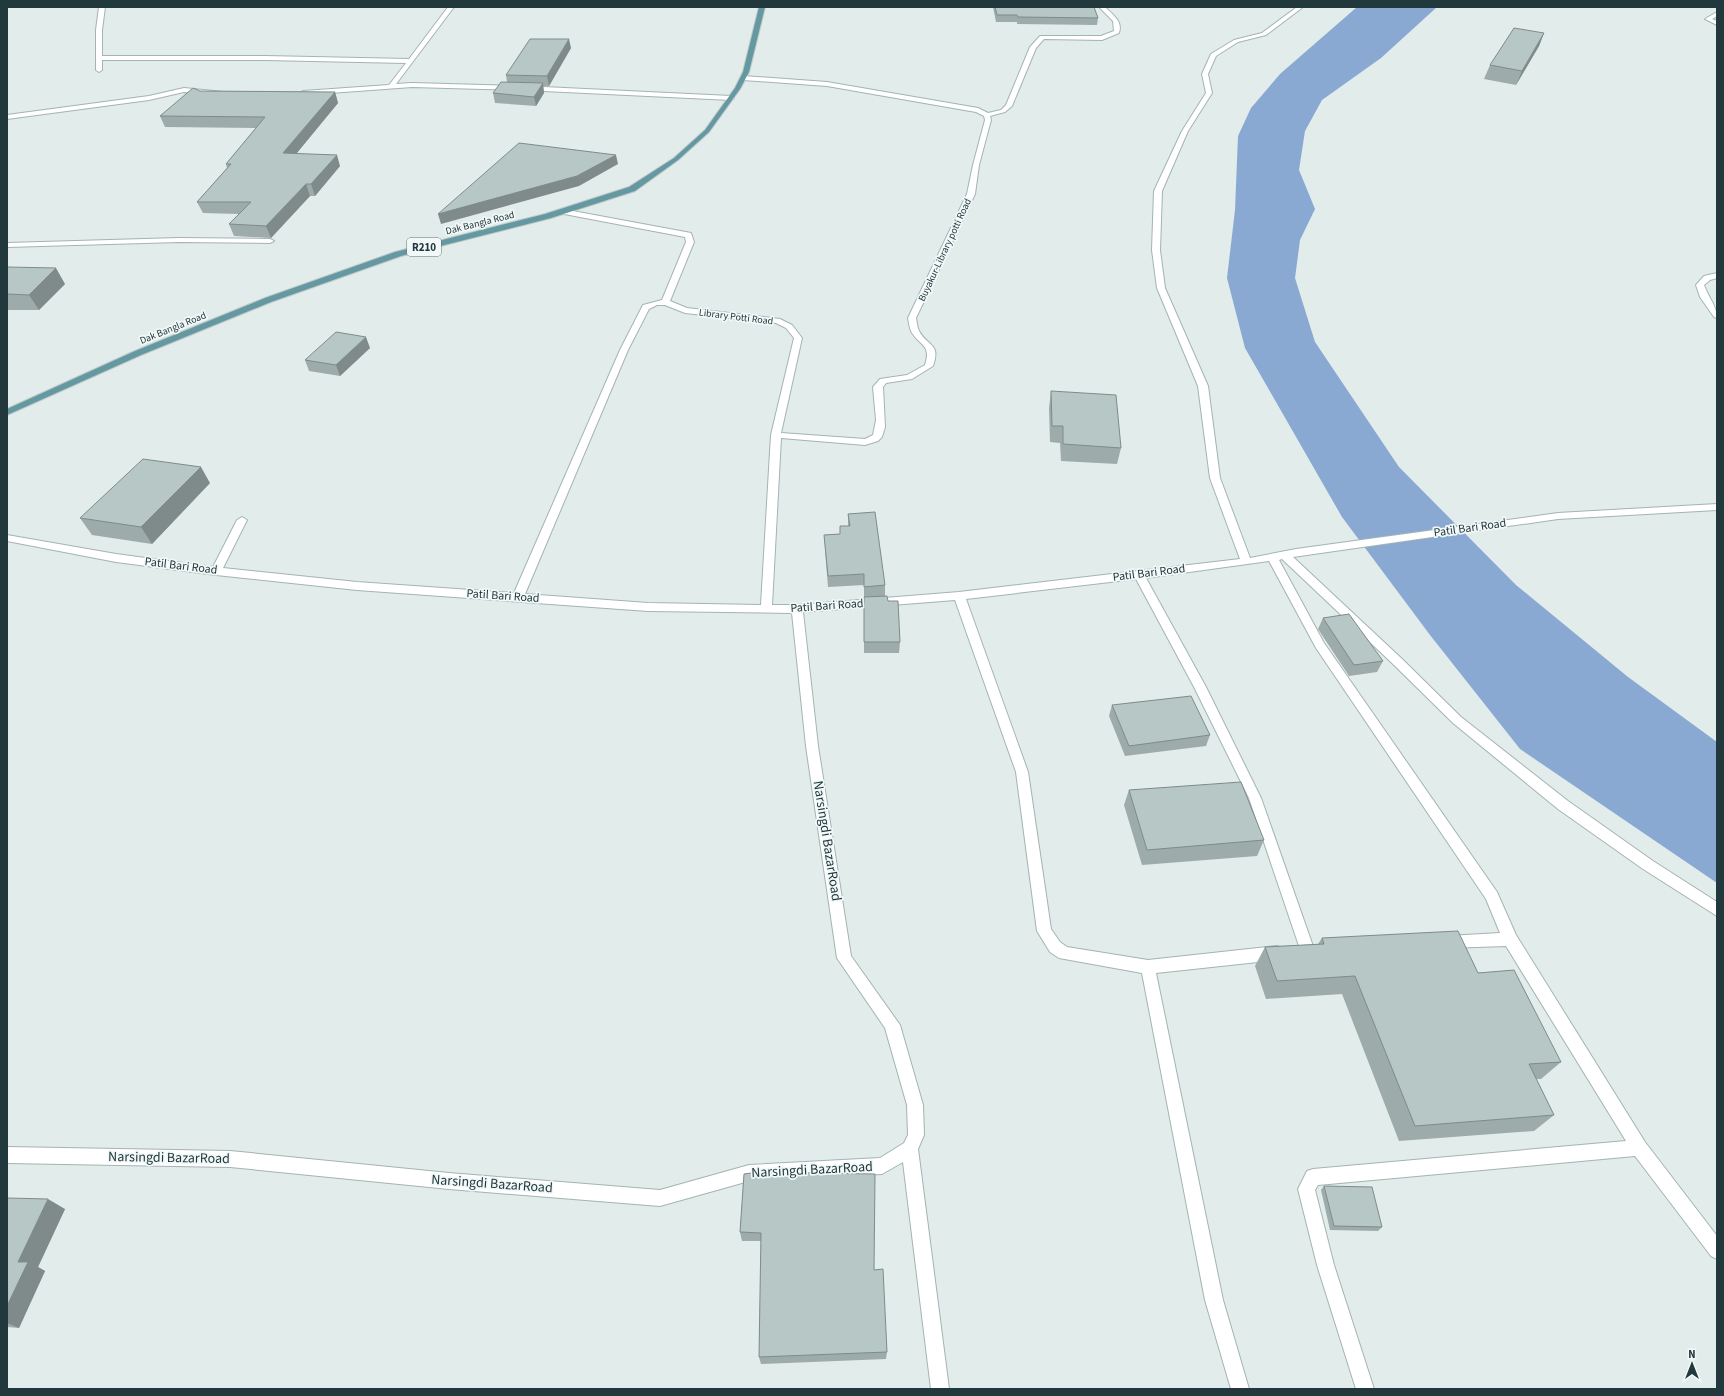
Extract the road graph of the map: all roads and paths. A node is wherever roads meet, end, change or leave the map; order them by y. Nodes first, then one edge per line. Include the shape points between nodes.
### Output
1 (102, 7) edge
2 (451, 7) edge
3 (762, 7) edge
4 (1102, 7) edge
5 (1300, 7) edge
6 (1717, 14) edge
7 (1717, 23) edge
8 (99, 58) junction
9 (411, 61) junction
10 (99, 70) dead end
11 (744, 78) junction
12 (391, 87) junction
13 (293, 94) edge
14 (232, 95) edge
15 (732, 98) junction
16 (987, 115) junction
17 (7, 117) edge
18 (562, 211) junction
19 (270, 241) edge
20 (7, 245) edge
21 (1717, 275) edge
22 (666, 302) junction
23 (1717, 315) edge
24 (7, 412) edge
25 (776, 435) junction
26 (1717, 506) edge
27 (242, 520) dead end
28 (7, 538) edge
29 (1284, 555) junction
30 (1246, 562) junction
31 (216, 571) junction
32 (1139, 575) junction
33 (959, 596) junction
34 (518, 597) junction
35 (797, 609) junction
36 (766, 610) junction
37 (1717, 910) edge
38 (1510, 939) junction
39 (1432, 943) edge
40 (1307, 949) junction
41 (1322, 949) edge
42 (1148, 967) junction
43 (1639, 1148) junction
44 (910, 1149) junction
45 (7, 1155) edge
46 (1717, 1250) edge
47 (940, 1389) edge
48 (1240, 1389) edge
49 (1365, 1389) edge

1 - 8 street
2 - 9 street
3 - 11 main road, Dak Bangla Road / R210
4 - 16 street via 1116,21 1117,32 1102,38 1042,37 1033,47 1009,106 1003,111
5 - 30 street via 1264,34 1236,41 1213,55 1205,74 1209,93 1185,131 1158,191 1156,250 1161,288 1203,386 1215,478
6 - 7 street via 1708,19
8 - 9 street
8 - 10 street
9 - 12 street
11 - 15 main road, Dak Bangla Road / R210
11 - 16 street via 827,84 972,109
12 - 13 street
12 - 15 street via 412,85 523,88
14 - 17 street via 184,90 149,98
15 - 18 main road, Dak Bangla Road / R210 via 707,131 676,159 632,189
16 - 25 street, Buyakur-Library potti Road via 971,194 912,318 914,330 932,350 929,366 909,377 883,381 878,387 881,427 874,439 865,442
18 - 22 street via 688,235 690,242
18 - 24 main road, Dak Bangla Road / R210 via 398,254 268,300 138,353
19 - 20 street via 179,240
21 - 23 street via 1707,278 1700,285 1704,297
22 - 25 street, Library Potti Road via 685,310 777,321 793,328 798,338
22 - 34 street via 646,307 624,350
25 - 36 street, Library Potti Road
26 - 29 street, Patil Bari Road via 1558,516
27 - 31 street
28 - 31 street, Patil Bari Road via 116,558
29 - 30 street, Patil Bari Road
29 - 37 street via 1457,720 1563,805
29 - 38 street via 1320,645 1492,896
30 - 32 street, Patil Bari Road
31 - 34 street, Patil Bari Road via 357,586
32 - 33 street, Patil Bari Road
32 - 40 street via 1200,687 1255,798
33 - 35 street, Patil Bari Road
33 - 42 street via 1022,772 1044,931 1055,947 1064,953
34 - 36 street, Patil Bari Road via 648,607
35 - 36 street, Patil Bari Road
35 - 44 street, Narsingdi BazarRoad via 812,746 844,958 892,1025 915,1105 916,1135
38 - 39 street
38 - 43 street
40 - 41 street
40 - 42 street
42 - 48 street via 1214,1300
43 - 46 street
43 - 49 street via 1313,1177 1306,1189 1340,1314
44 - 45 street, Narsingdi BazarRoad via 882,1166 749,1173 660,1198 230,1159
44 - 47 street

